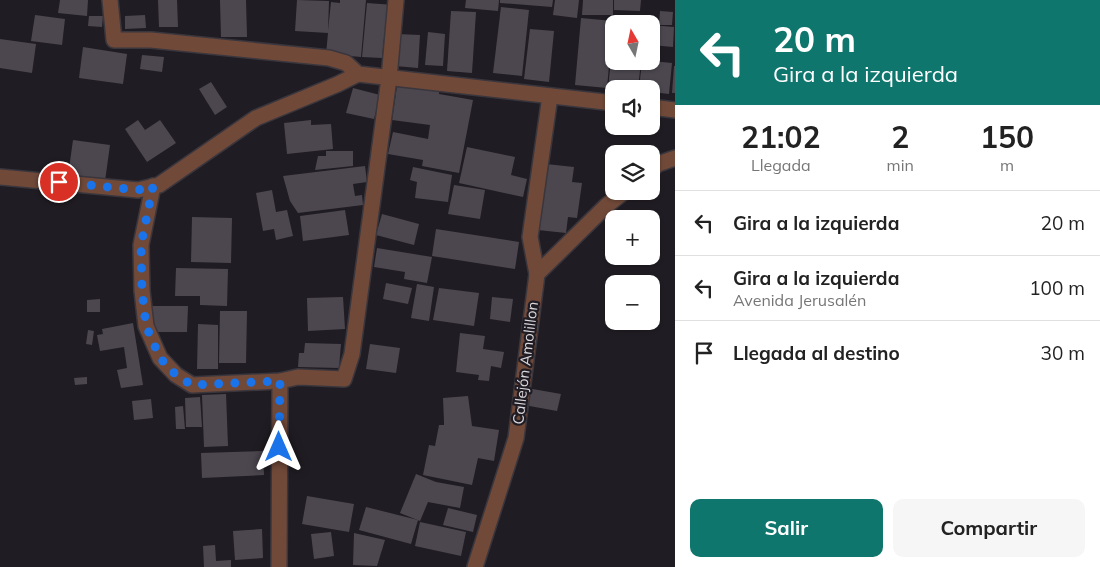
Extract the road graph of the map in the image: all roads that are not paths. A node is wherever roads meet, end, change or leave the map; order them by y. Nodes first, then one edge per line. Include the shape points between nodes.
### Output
1 (110, 0) edge
2 (396, 0) edge
3 (358, 74) junction
4 (389, 78) junction
5 (550, 96) junction
6 (605, 102) edge
7 (660, 108) edge
8 (675, 110) edge
9 (675, 158) edge
10 (660, 163) edge
11 (0, 177) edge
12 (153, 186) junction
13 (614, 200) edge
14 (537, 274) junction
15 (280, 381) junction
16 (279, 567) edge
17 (475, 567) edge

1 - 3 street via 114,40 151,40 329,58 346,63
2 - 4 street
3 - 4 street
3 - 12 street via 256,118
4 - 5 street
4 - 15 street via 352,354 345,378 298,377
5 - 6 street
5 - 14 street, Callejón Amolillon via 530,237
7 - 8 street
9 - 10 street
11 - 12 street via 138,190
12 - 15 street via 141,245 142,291 146,326 160,358 176,375 192,385
13 - 14 street
14 - 17 street, Callejón Amolillon via 516,438
15 - 16 street

